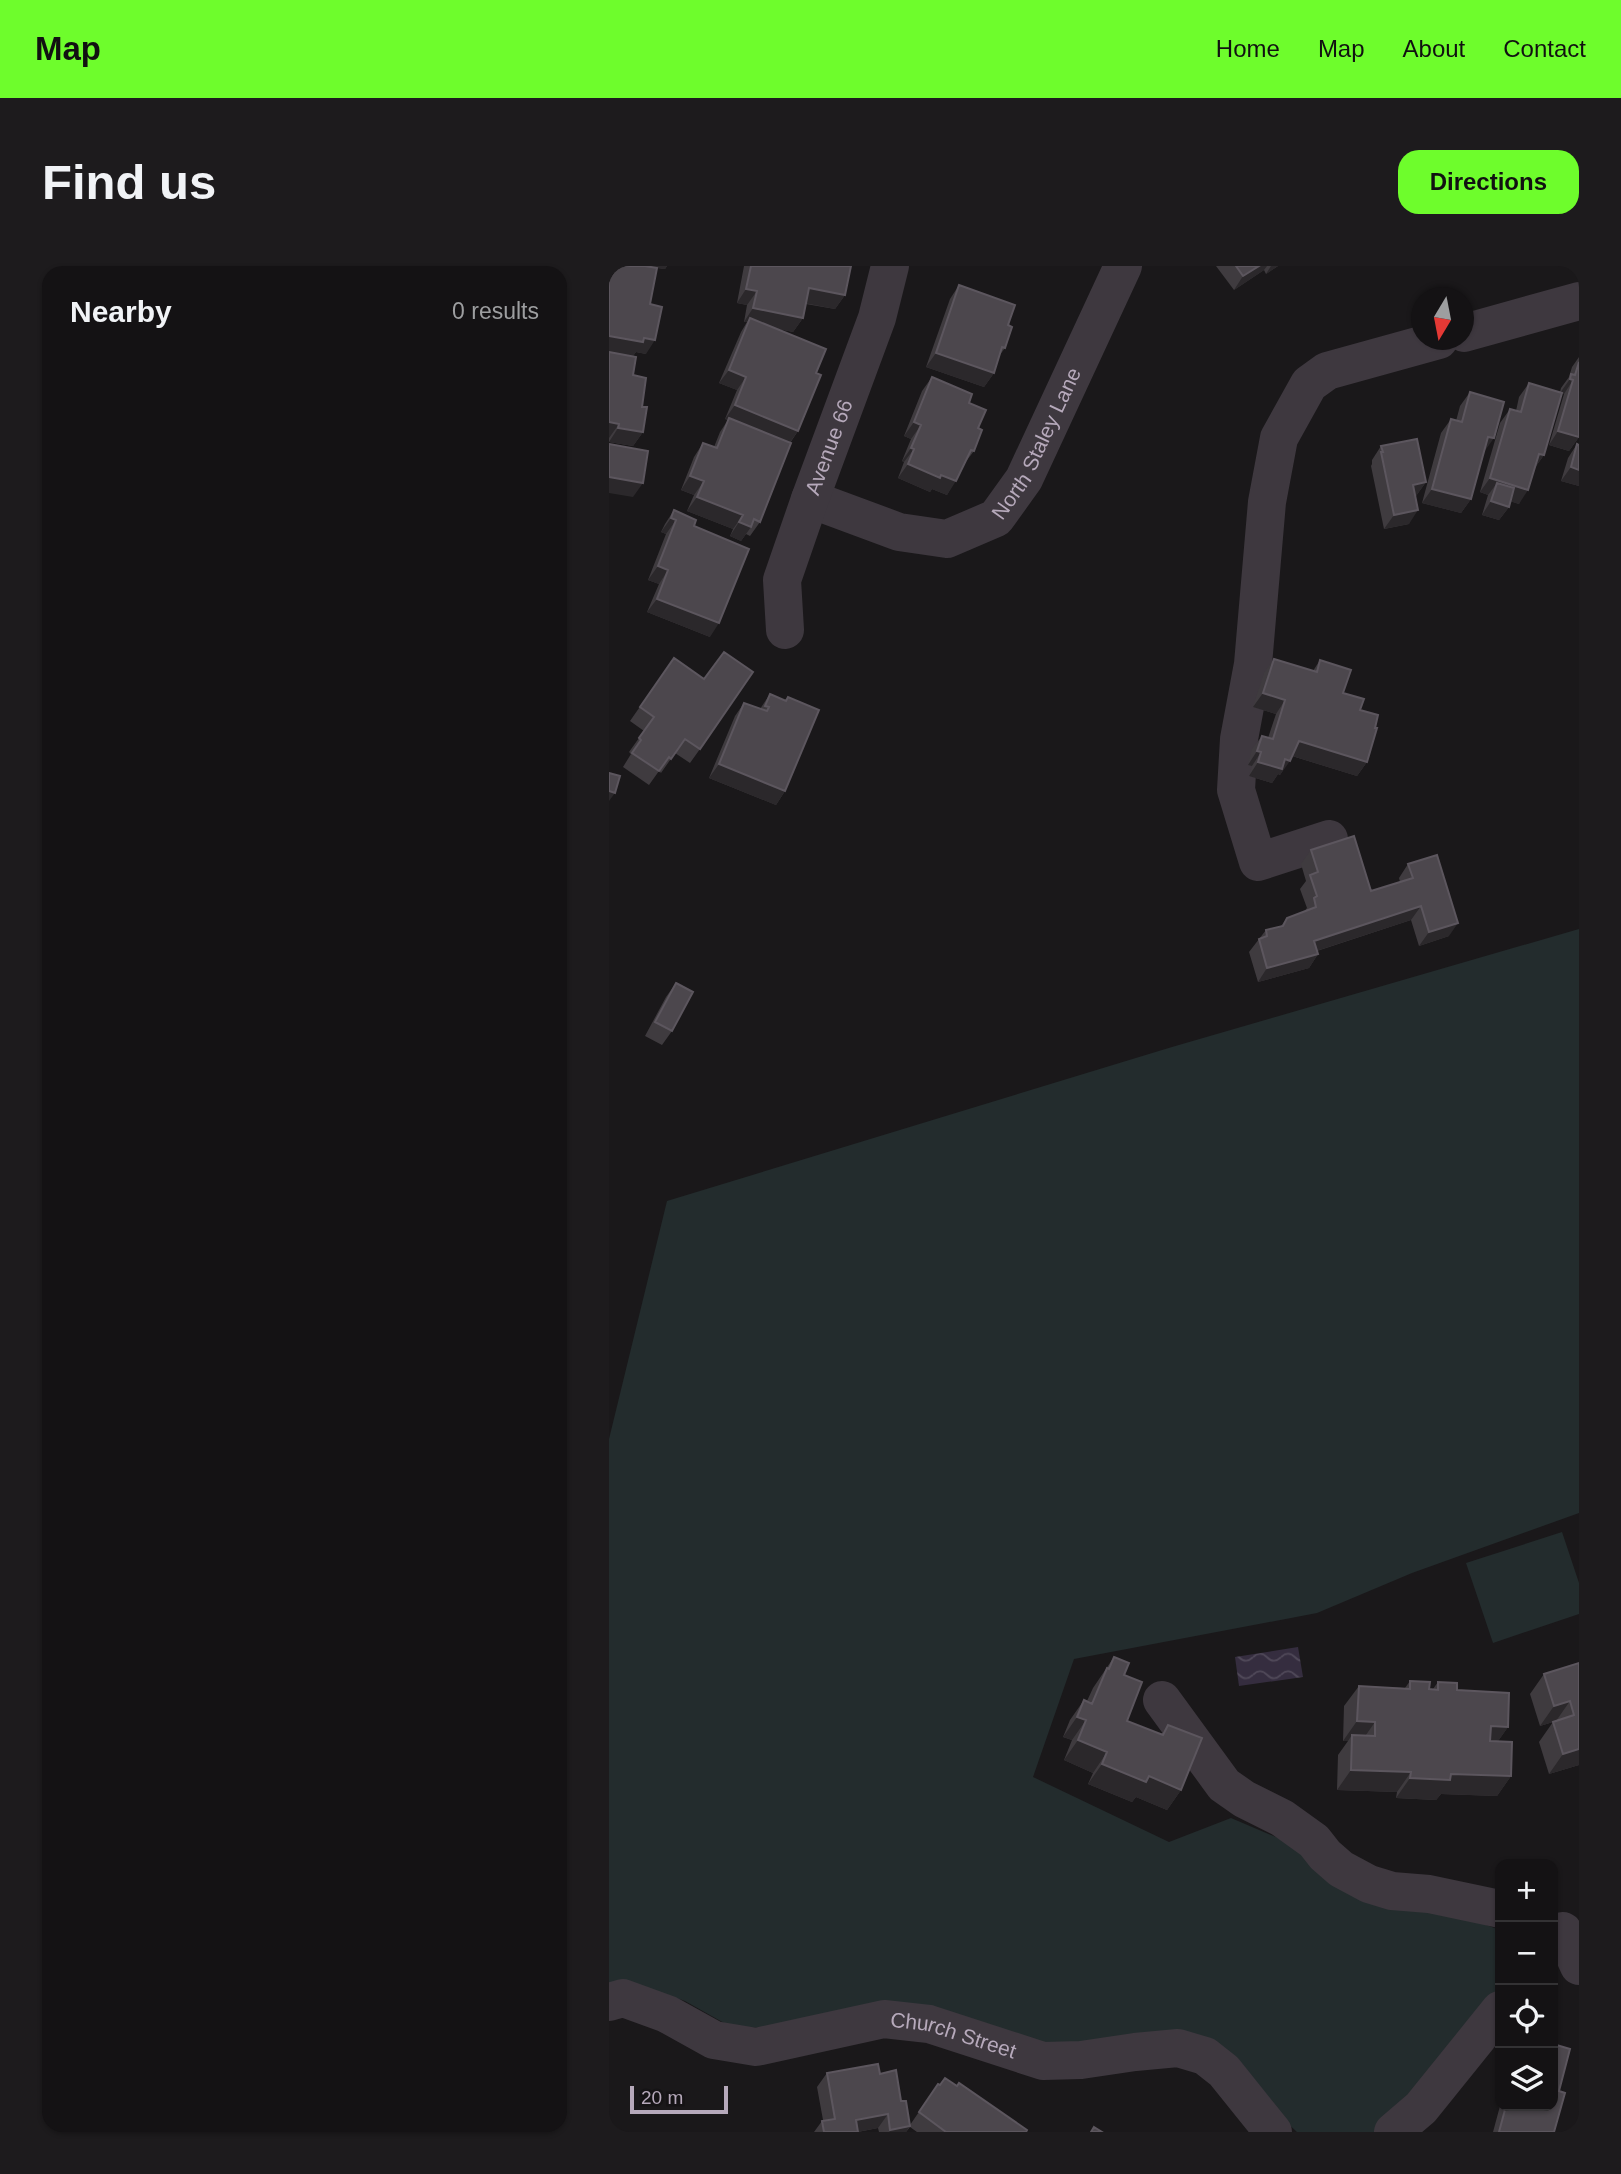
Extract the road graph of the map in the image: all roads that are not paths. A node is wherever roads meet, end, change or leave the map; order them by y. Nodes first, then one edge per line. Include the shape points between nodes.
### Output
1 (890, 266) edge
2 (1123, 266) edge
3 (1579, 301) edge
4 (1474, 330) edge
5 (1411, 348) edge
6 (810, 499) junction
7 (785, 630) dead end
8 (1329, 839) dead end
9 (1162, 1700) dead end
10 (1495, 1908) edge
11 (609, 2002) edge
12 (1495, 2016) edge
13 (1273, 2132) edge
14 (1393, 2132) edge

1 - 6 street, Avenue 66 via 877,318
2 - 6 street, North Staley Lane via 1024,479 996,518 947,539 899,532
3 - 4 street
5 - 8 street via 1327,371 1308,384 1279,438 1267,502 1236,790 1258,862
6 - 7 street, Avenue 66 via 782,580
9 - 10 street via 1224,1785 1282,1818 1314,1841 1341,1869 1392,1891
11 - 13 street, Church Street via 623,1998 667,2014 714,2040 756,2047 884,2018 929,2024 1044,2061 1178,2048 1205,2056 1224,2071
12 - 14 street via 1421,2108

